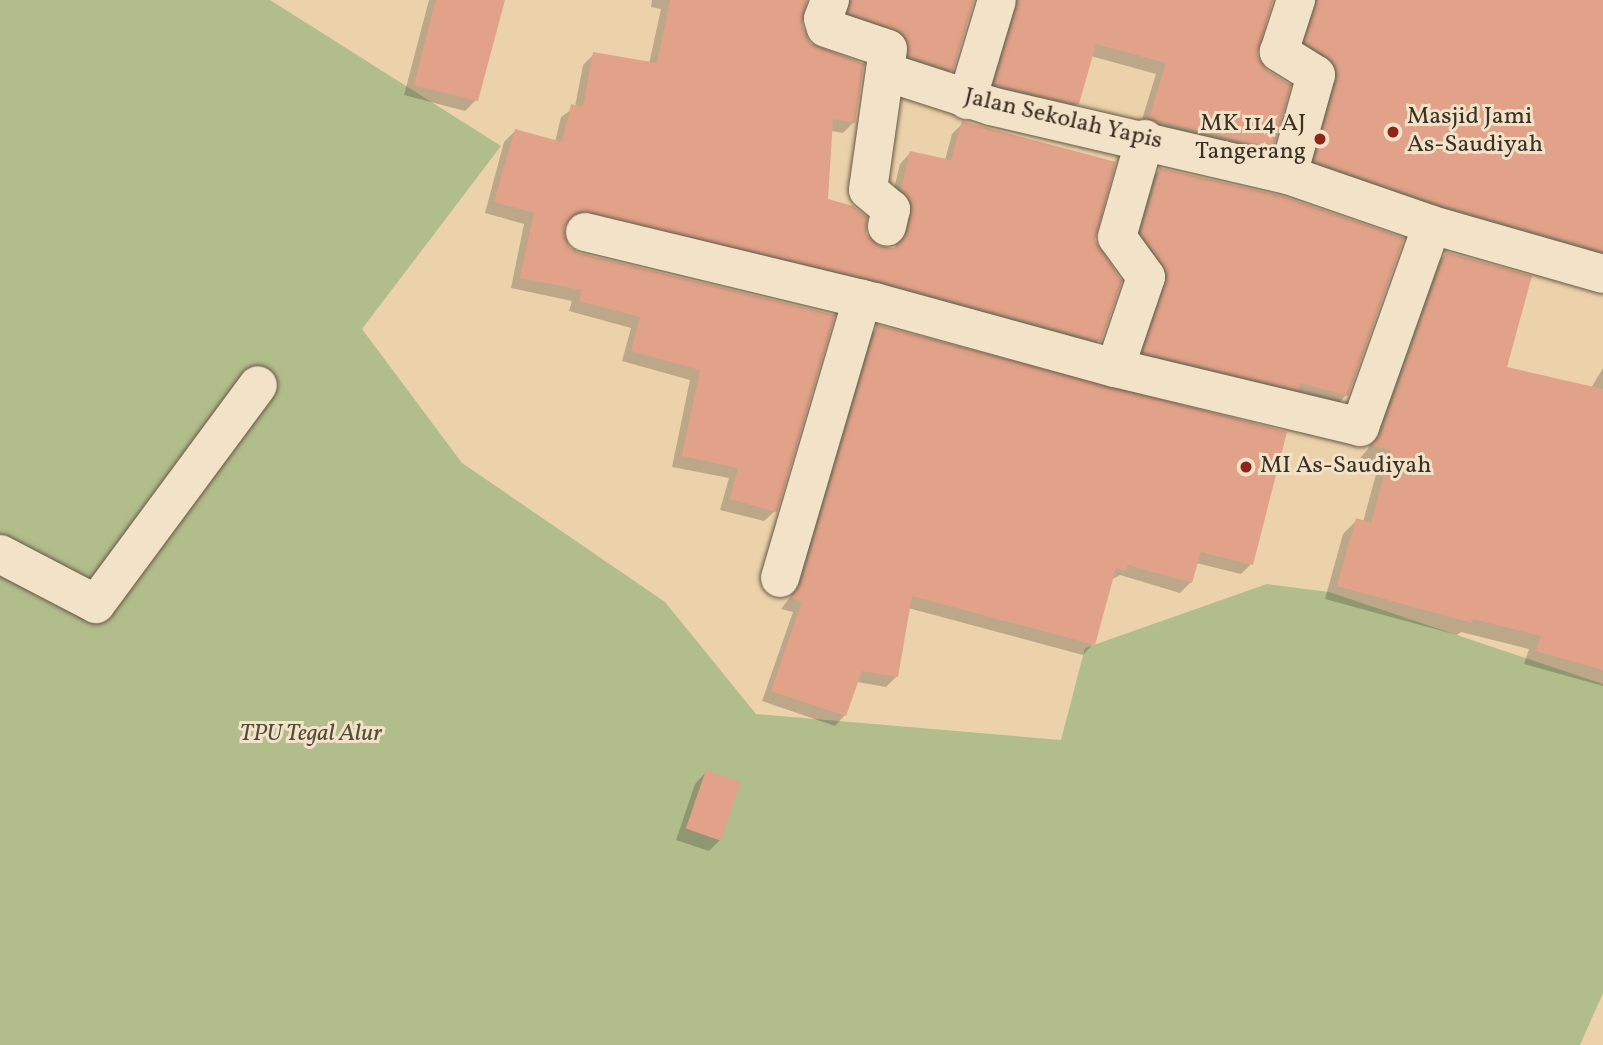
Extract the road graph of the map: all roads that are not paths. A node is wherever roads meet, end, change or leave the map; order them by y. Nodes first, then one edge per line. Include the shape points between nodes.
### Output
1 (830, 0) edge
2 (997, 0) edge
3 (1296, 0) edge
4 (886, 72) junction
5 (967, 100) junction
6 (1145, 139) junction
7 (1287, 175) junction
8 (1432, 225) junction
9 (887, 227) dead end
10 (585, 232) dead end
11 (1603, 274) edge
12 (862, 299) junction
13 (1115, 368) junction
14 (258, 385) dead end
15 (0, 554) edge
16 (780, 578) dead end

1 - 4 street via 823,25 886,46
2 - 5 street
3 - 7 street via 1279,52 1316,75
4 - 5 street, Jalan Sekolah Yapis
4 - 9 street via 867,190 891,209
5 - 6 street, Jalan Sekolah Yapis
6 - 7 street, Jalan Sekolah Yapis
6 - 13 street via 1117,237 1146,277
7 - 8 street, Jalan Sekolah Yapis
8 - 11 street, Jalan Sekolah Yapis
8 - 13 street via 1360,427
10 - 12 street
12 - 13 street
12 - 16 street
14 - 15 street via 96,604

